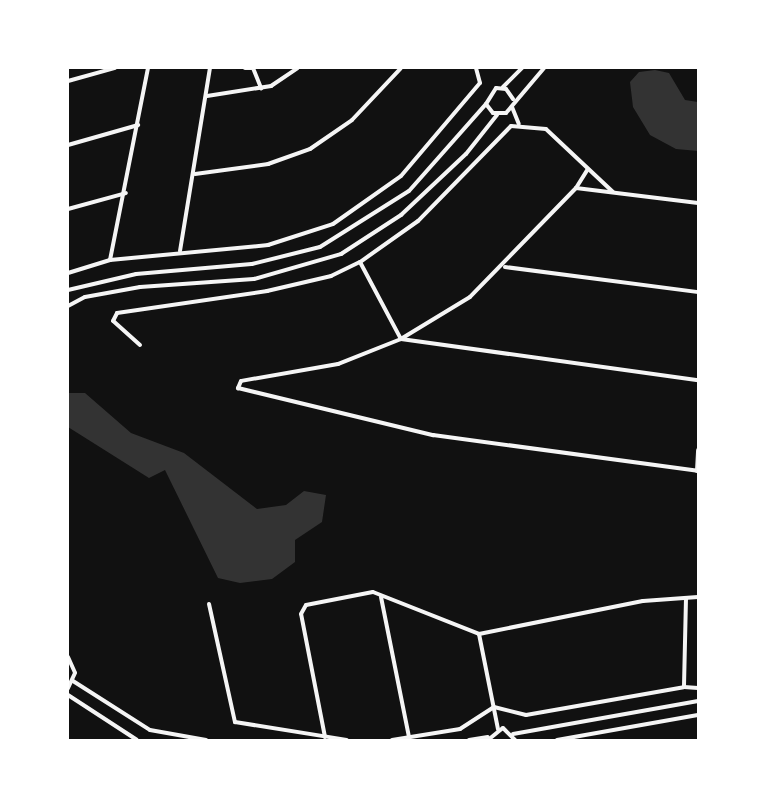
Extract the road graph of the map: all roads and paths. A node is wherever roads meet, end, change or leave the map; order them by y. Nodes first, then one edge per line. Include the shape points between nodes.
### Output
1 (115, 68) edge
2 (148, 68) edge
3 (210, 68) edge
4 (245, 68) edge
5 (253, 68) edge
6 (298, 68) edge
7 (400, 68) edge
8 (476, 68) edge
9 (522, 68) edge
10 (544, 68) edge
11 (68, 81) edge
12 (502, 87) junction
13 (261, 88) junction
14 (207, 96) junction
15 (513, 99) junction
16 (486, 104) junction
17 (512, 107) junction
18 (497, 115) junction
19 (519, 124) junction
20 (138, 125) junction
21 (68, 145) edge
22 (588, 169) junction
23 (195, 174) junction
24 (576, 188) junction
25 (127, 192) junction
26 (613, 192) junction
27 (699, 203) edge
28 (68, 209) edge
29 (180, 251) junction
30 (110, 260) junction
31 (360, 262) junction
32 (504, 267) junction
33 (68, 273) edge
34 (68, 290) edge
35 (699, 292) edge
36 (68, 306) edge
37 (400, 339) junction
38 (140, 345) dead end
39 (699, 380) edge
40 (699, 450) edge
41 (698, 471) edge
42 (381, 597) junction
43 (699, 597) edge
44 (686, 598) junction
45 (209, 604) dead end
46 (479, 634) junction
47 (68, 657) edge
48 (73, 681) junction
49 (684, 687) junction
50 (68, 688) edge
51 (699, 688) edge
52 (68, 695) edge
53 (699, 701) edge
54 (494, 707) junction
55 (699, 715) edge
56 (498, 729) junction
57 (513, 734) junction
58 (325, 737) junction
59 (409, 737) junction
60 (488, 739) edge
61 (137, 741) edge
62 (206, 741) edge
63 (347, 741) edge
64 (392, 741) edge
65 (469, 741) edge
66 (515, 741) edge
67 (556, 741) edge

1 - 11 street
2 - 20 street
3 - 14 street
4 - 5 street
5 - 13 street
6 - 13 street
7 - 23 street via 352,120 310,149 268,164
8 - 29 street via 480,83 401,176 358,210 304,236 268,245
9 - 12 street
10 - 15 street
12 - 15 street
12 - 16 street via 490,91
13 - 14 street
14 - 23 street
15 - 17 street
16 - 18 street
16 - 34 street via 409,191 320,247 252,264 136,274
17 - 18 street
17 - 19 street
18 - 36 street via 466,154 401,215 341,254 254,279 130,289 85,297
19 - 22 street via 546,129
19 - 31 street via 504,130 418,220
20 - 21 street
20 - 25 street
22 - 24 street
22 - 26 street
23 - 29 street
24 - 26 street
24 - 32 street
25 - 28 street
25 - 30 street
26 - 27 street
29 - 30 street
30 - 33 street
31 - 37 street
31 - 38 street via 318,280 267,291 117,313 113,321
32 - 35 street
32 - 37 street via 452,311
37 - 39 street
37 - 41 street via 338,364 241,381 238,388 444,437
40 - 41 street
42 - 46 street
42 - 58 street via 364,593 301,610
42 - 59 street
43 - 44 street
44 - 46 street via 643,601
44 - 49 street
45 - 58 street via 234,722
46 - 54 street
47 - 48 street
48 - 50 street
48 - 62 street via 127,719 173,736
49 - 51 street
49 - 54 street via 526,715
52 - 61 street
53 - 57 street
54 - 56 street
54 - 59 street via 460,729
55 - 67 street
56 - 57 street
56 - 60 street
57 - 66 street
58 - 63 street
59 - 64 street
60 - 65 street

